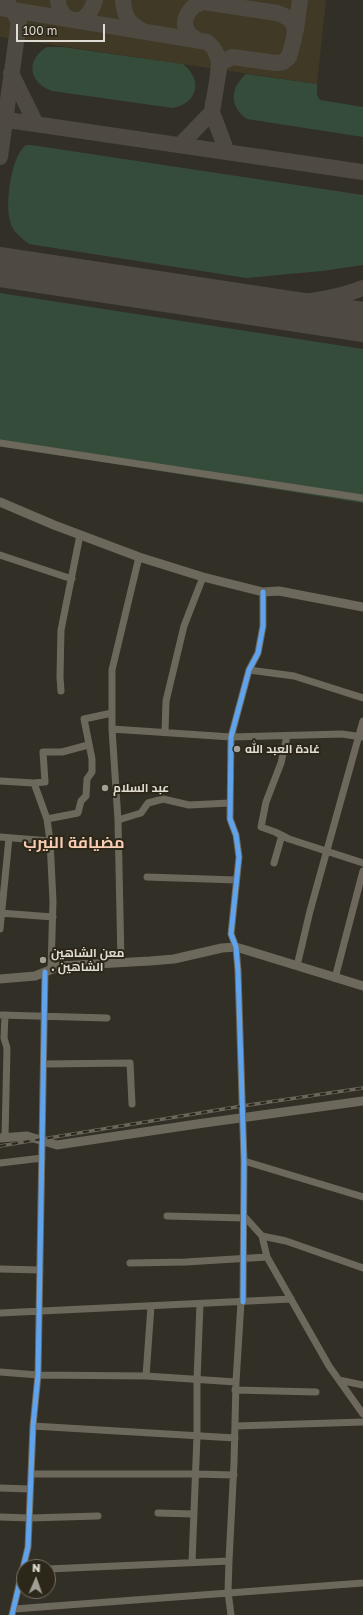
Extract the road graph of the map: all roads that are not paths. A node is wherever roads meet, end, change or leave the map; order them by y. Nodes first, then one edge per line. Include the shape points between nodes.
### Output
1 (0, 443) edge
2 (363, 498) edge
3 (0, 502) edge
4 (80, 535) junction
5 (0, 555) edge
6 (139, 557) junction
7 (203, 577) junction
8 (72, 579) junction
9 (263, 592) junction
10 (363, 606) edge
11 (249, 670) junction
12 (61, 691) dead end
13 (363, 698) edge
14 (112, 713) junction
15 (363, 720) edge
16 (112, 729) junction
17 (165, 732) junction
18 (287, 736) junction
19 (361, 736) edge
20 (231, 737) junction
21 (88, 745) junction
22 (0, 781) edge
23 (34, 783) junction
24 (230, 803) junction
25 (47, 819) junction
26 (118, 820) junction
27 (282, 835) junction
28 (0, 837) edge
29 (8, 838) junction
30 (50, 841) junction
31 (326, 851) junction
32 (274, 863) dead end
33 (363, 863) edge
34 (363, 871) edge
35 (147, 877) dead end
36 (236, 880) junction
37 (0, 913) edge
38 (53, 917) junction
39 (0, 929) edge
40 (236, 947) junction
41 (121, 962) junction
42 (297, 966) junction
43 (48, 971) junction
44 (335, 978) junction
45 (0, 979) edge
46 (363, 986) edge
47 (2, 1015) edge
48 (45, 1016) junction
49 (108, 1018) dead end
50 (44, 1064) junction
51 (363, 1101) edge
52 (132, 1104) dead end
53 (243, 1117) junction
54 (2, 1137) edge
55 (43, 1140) junction
56 (42, 1158) junction
57 (244, 1161) junction
58 (0, 1163) edge
59 (363, 1197) edge
60 (167, 1216) dead end
61 (244, 1217) junction
62 (262, 1236) junction
63 (267, 1257) junction
64 (244, 1258) junction
65 (130, 1263) dead end
66 (363, 1268) edge
67 (0, 1269) edge
68 (40, 1270) junction
69 (291, 1299) junction
70 (242, 1302) junction
71 (200, 1304) junction
72 (151, 1306) junction
73 (39, 1311) junction
74 (0, 1313) edge
75 (0, 1372) edge
76 (38, 1375) junction
77 (146, 1376) junction
78 (197, 1380) junction
79 (339, 1380) junction
80 (236, 1382) junction
81 (363, 1385) edge
82 (235, 1390) junction
83 (316, 1392) dead end
84 (363, 1414) edge
85 (363, 1422) edge
86 (33, 1426) junction
87 (236, 1426) junction
88 (197, 1436) junction
89 (235, 1438) junction
90 (31, 1474) junction
91 (195, 1474) junction
92 (234, 1475) junction
93 (0, 1488) edge
94 (30, 1489) junction
95 (158, 1513) dead end
96 (193, 1514) junction
97 (98, 1516) dead end
98 (0, 1517) edge
99 (30, 1518) junction
100 (26, 1559) edge
101 (229, 1560) junction
102 (192, 1562) junction
103 (56, 1569) edge
104 (363, 1583) edge
105 (228, 1592) junction
106 (16, 1599) edge
107 (13, 1612) edge
108 (231, 1615) edge

1 - 2 street
3 - 4 street
4 - 6 street
4 - 8 street
5 - 8 street
6 - 7 street
6 - 14 street via 112,670
7 - 9 street
7 - 17 street via 184,626 166,701
8 - 12 street via 61,630
9 - 10 street via 279,591
9 - 11 street via 258,653
11 - 13 street via 294,676
11 - 20 street
14 - 16 street
14 - 21 street via 84,719
15 - 19 street
16 - 17 street
16 - 26 street
17 - 20 street
18 - 19 street
18 - 20 street
18 - 27 street via 281,763 266,802 261,827
19 - 31 street
20 - 24 street
21 - 23 street via 62,752 43,752 45,782
21 - 25 street via 92,754 92,772 87,779 86,796 81,801 78,813
22 - 23 street
23 - 25 street
24 - 26 street via 189,805 163,799 148,803 141,812
24 - 36 street via 230,819 238,843
25 - 30 street
26 - 41 street
27 - 31 street
27 - 32 street
28 - 29 street
29 - 30 street
29 - 37 street
30 - 38 street
31 - 33 street
31 - 42 street
34 - 44 street
35 - 36 street
36 - 40 street via 231,934
37 - 38 street
37 - 39 street
38 - 43 street
40 - 41 street via 168,959
40 - 42 street
40 - 53 street
41 - 43 street via 60,966
42 - 44 street
43 - 45 street via 35,976
43 - 48 street
44 - 46 street
47 - 48 street
47 - 54 street via 7,1048
48 - 49 street
48 - 50 street
50 - 52 street via 130,1063
50 - 55 street
51 - 53 street
53 - 55 street via 57,1145
53 - 57 street
54 - 55 street via 27,1136
55 - 56 street
56 - 58 street
56 - 68 street
57 - 59 street
57 - 61 street
60 - 61 street
61 - 62 street
61 - 64 street
62 - 63 street
62 - 66 street via 286,1241
63 - 64 street
63 - 69 street
64 - 65 street
64 - 70 street
67 - 68 street
68 - 73 street
69 - 70 street
69 - 79 street
70 - 71 street
70 - 80 street
71 - 72 street
71 - 78 street
72 - 73 street
72 - 77 street
73 - 74 street
73 - 76 street
75 - 76 street
76 - 77 street
76 - 86 street
77 - 78 street
78 - 80 street
78 - 88 street
79 - 81 street
79 - 84 street
80 - 82 street
82 - 83 street
82 - 87 street
85 - 87 street
86 - 88 street
86 - 90 street
87 - 89 street
88 - 89 street
88 - 91 street
89 - 92 street
90 - 91 street
90 - 94 street
91 - 92 street
91 - 96 street
92 - 101 street
93 - 94 street
94 - 99 street
95 - 96 street
96 - 102 street
97 - 99 street
98 - 99 street
99 - 100 street
101 - 102 street
101 - 105 street
102 - 103 street
104 - 105 street
105 - 107 street
105 - 108 street
106 - 107 street

